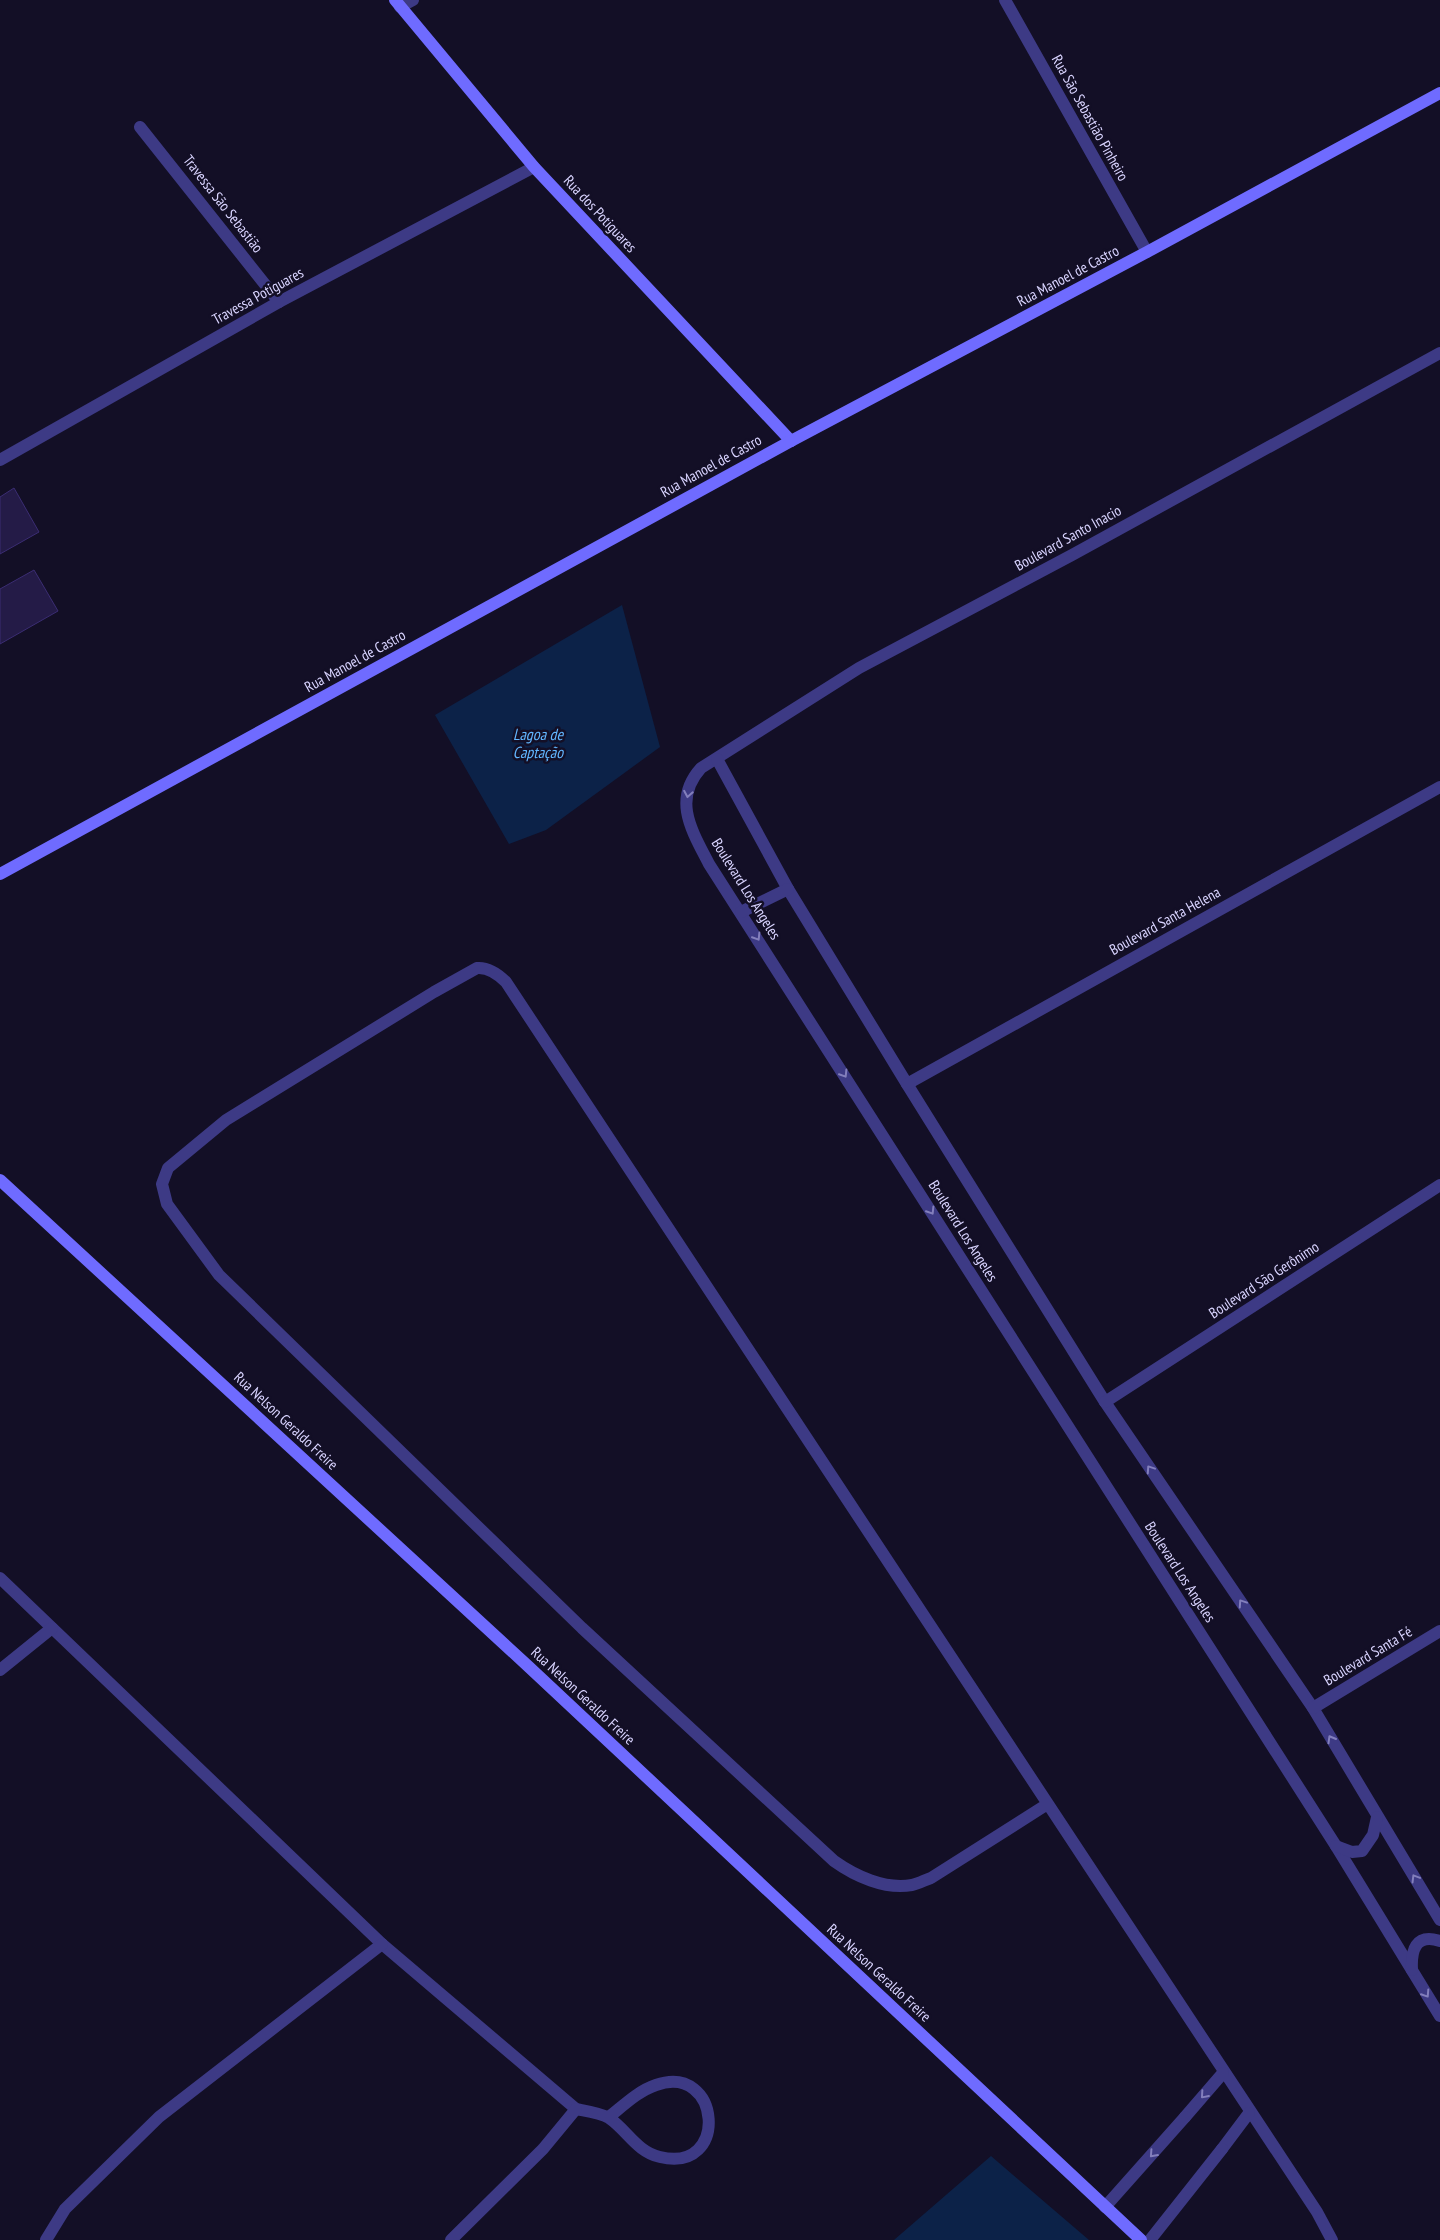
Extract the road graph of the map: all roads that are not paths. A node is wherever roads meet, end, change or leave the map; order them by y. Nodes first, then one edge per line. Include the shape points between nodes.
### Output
1 (413, 0) edge
2 (1005, 0) edge
3 (398, 3) edge
4 (1440, 93) edge
5 (140, 126) dead end
6 (534, 167) junction
7 (1147, 252) junction
8 (279, 302) junction
9 (1440, 353) edge
10 (791, 441) junction
11 (0, 460) edge
12 (717, 759) junction
13 (1440, 787) edge
14 (0, 874) edge
15 (788, 889) junction
16 (741, 912) junction
17 (907, 1084) junction
18 (0, 1180) edge
19 (1440, 1185) edge
20 (1105, 1402) junction
21 (0, 1578) edge
22 (52, 1628) junction
23 (1440, 1631) edge
24 (0, 1670) edge
25 (1313, 1708) junction
26 (1046, 1805) junction
27 (1377, 1817) junction
28 (1336, 1846) junction
29 (1440, 1920) edge
30 (1440, 1941) edge
31 (382, 1944) junction
32 (1413, 1973) junction
33 (1440, 2016) edge
34 (1223, 2073) junction
35 (576, 2109) junction
36 (1249, 2113) junction
37 (609, 2117) junction
38 (1105, 2207) junction
39 (46, 2240) edge
40 (451, 2240) edge
41 (1140, 2240) edge
42 (1150, 2240) edge
43 (1332, 2240) edge

1 - 3 street
2 - 7 street, Rua São Sebastião Pinheiro
3 - 6 main road, Rua dos Potiguares
4 - 7 main road, Rua Manoel de Castro
5 - 8 street, Travessa São Sebastião
6 - 8 street, Travessa Potiguares
6 - 10 main road, Rua dos Potiguares
7 - 10 main road, Rua Manoel de Castro
8 - 11 street, Travessa Potiguares
9 - 12 street, Boulevard Santo Inacio via 1072,556 859,668
10 - 14 main road, Rua Manoel de Castro
12 - 15 street, Boulevard Los Angeles
12 -> 16 street, Boulevard Los Angeles via 701,768 691,779 686,797 687,814 709,864
13 - 17 street, Boulevard Santa Helena
15 - 16 street
15 - 17 street, Boulevard Los Angeles
16 -> 28 street, Boulevard Los Angeles
17 - 20 street, Boulevard Los Angeles
18 - 38 main road, Rua Nelson Geraldo Freire via 529,1667
19 - 20 street, Boulevard São Gerônimo
25 -> 20 street, Boulevard Los Angeles
21 - 22 street
22 - 24 street
22 - 31 street
23 - 25 street, Boulevard Santa Fé
27 -> 25 street, Boulevard Los Angeles
26 - 26 street via 930,1878 913,1885 889,1885 848,1871 834,1861 582,1628 219,1275 167,1204 162,1184 168,1168 226,1120 434,992 477,968 499,974 944,1644
26 - 34 street
27 - 28 street via 1373,1835 1362,1851 1352,1852
29 -> 27 street, Boulevard Los Angeles
28 - 32 street, Boulevard Los Angeles
30 - 32 street via 1427,1940 1415,1946 1412,1951
31 - 35 street
31 - 39 street via 159,2117 65,2209
32 -> 33 street, Boulevard Los Angeles
34 - 36 street
34 -> 38 street
35 - 37 street
35 - 40 street via 543,2149
36 - 42 street
36 - 43 street via 1317,2212
37 - 37 street via 641,2148 659,2157 673,2159 700,2150 709,2129 708,2108 700,2093 690,2086 676,2083 654,2085
38 - 41 main road, Rua Nelson Geraldo Freire

